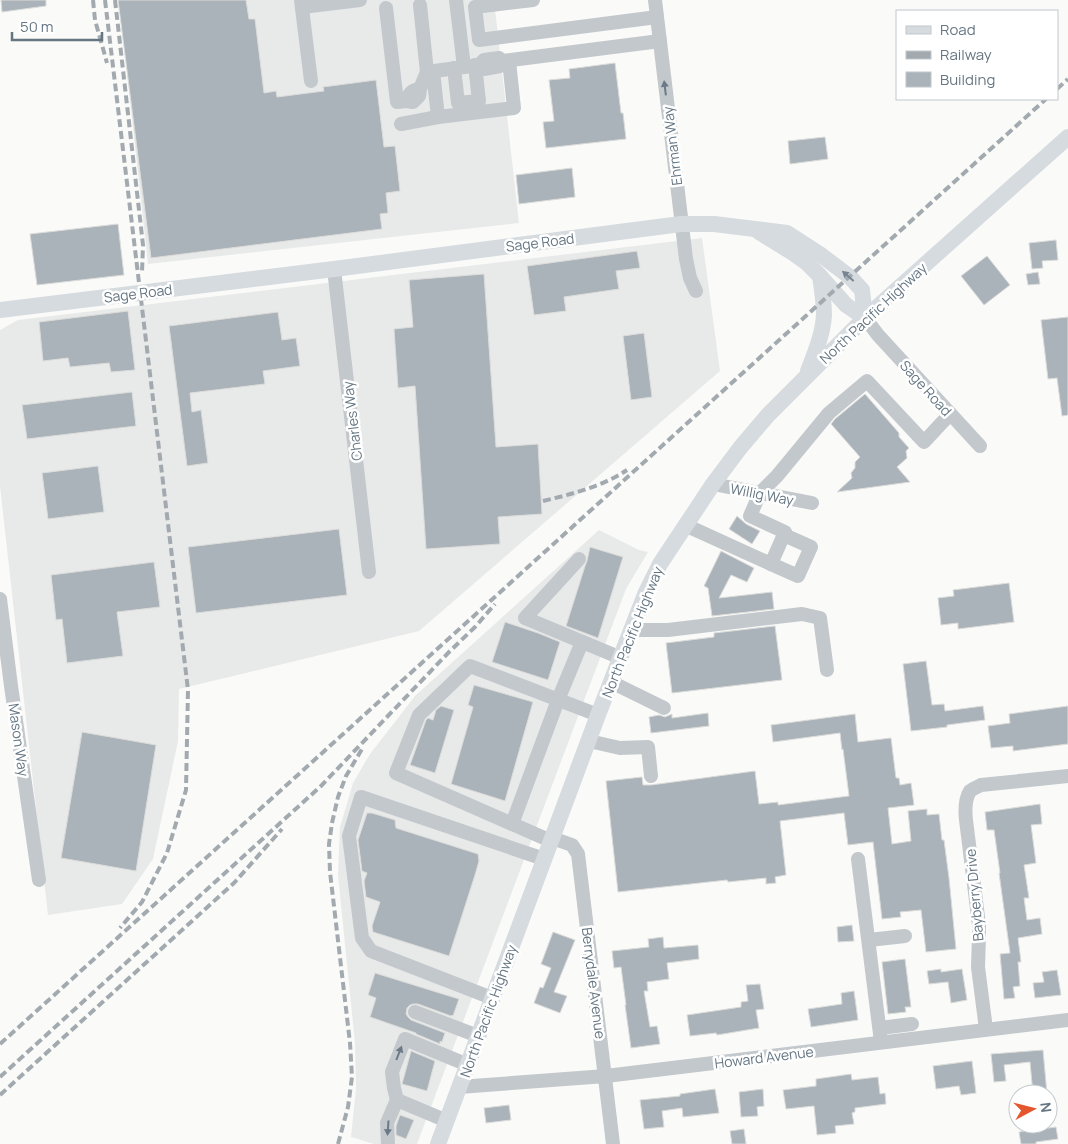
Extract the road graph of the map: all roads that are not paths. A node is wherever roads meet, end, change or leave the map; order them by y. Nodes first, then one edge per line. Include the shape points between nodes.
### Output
1 (360, 0) edge
2 (456, 0) edge
3 (533, 0) edge
4 (655, 0) edge
5 (302, 4) edge
6 (420, 5) dead end
7 (386, 8) dead end
8 (657, 17) junction
9 (660, 42) junction
10 (506, 61) junction
11 (468, 66) junction
12 (430, 72) junction
13 (311, 81) dead end
14 (438, 117) junction
15 (401, 124) dead end
16 (1068, 137) edge
17 (681, 224) junction
18 (755, 230) junction
19 (334, 269) junction
20 (820, 276) junction
21 (696, 291) dead end
22 (0, 310) edge
23 (865, 318) junction
24 (805, 378) junction
25 (950, 414) junction
26 (980, 446) dead end
27 (713, 484) junction
28 (760, 493) junction
29 (812, 503) dead end
30 (685, 525) junction
31 (784, 535) junction
32 (579, 559) dead end
33 (771, 564) junction
34 (369, 572) dead end
35 (0, 599) edge
36 (631, 630) junction
37 (582, 642) junction
38 (620, 658) junction
39 (828, 670) dead end
40 (612, 682) junction
41 (558, 700) junction
42 (664, 708) dead end
43 (598, 715) junction
44 (589, 740) junction
45 (651, 776) dead end
46 (1068, 776) edge
47 (512, 824) junction
48 (551, 839) junction
49 (544, 859) junction
50 (858, 859) dead end
51 (40, 880) dead end
52 (905, 936) dead end
53 (869, 940) junction
54 (492, 998) junction
55 (415, 1012) dead end
56 (1068, 1020) edge
57 (912, 1024) dead end
58 (880, 1028) junction
59 (986, 1029) junction
60 (478, 1036) junction
61 (882, 1042) junction
62 (468, 1065) junction
63 (606, 1076) junction
64 (459, 1087) junction
65 (398, 1100) junction
66 (447, 1121) junction
67 (388, 1144) edge
68 (438, 1144) edge
69 (613, 1144) edge

1 - 5 street
2 - 11 street
3 - 8 street via 475,7 479,40
4 - 8 street, Ehrman Way
5 - 13 street
6 - 12 street
7 - 12 street via 397,102 406,101 408,95 420,89
8 - 9 street, Ehrman Way
9 - 10 street
17 -> 9 street, Ehrman Way
10 - 11 street via 499,58
10 - 14 street via 514,108
11 - 12 street
12 - 14 street
14 - 15 street
16 - 23 main road, North Pacific Highway
17 - 18 main road, Sage Road via 714,224
17 - 19 main road, Sage Road
17 - 21 street, Ehrman Way via 690,278
18 - 20 main road via 793,252
23 -> 18 main road, Sage Road via 862,290 850,276 787,233
19 - 22 main road, Sage Road
19 - 34 street, Charles Way
20 - 23 main road via 846,305
20 - 24 main road via 824,317 817,348
23 - 24 main road, North Pacific Highway
23 - 25 street, Sage Road
24 - 27 main road, North Pacific Highway via 768,415
25 - 26 street, Sage Road
25 - 28 street via 924,442 867,381 829,412
27 - 28 street, Willig Way
27 - 30 main road, North Pacific Highway
28 - 29 street, Willig Way
28 - 31 street via 750,516 785,532
30 - 33 street
30 - 36 main road, North Pacific Highway via 660,564
31 - 33 street
31 - 33 street via 811,547 808,554 798,576
32 - 37 street via 525,618
35 - 51 street, Mason Way
36 - 38 main road, North Pacific Highway
36 - 39 street via 668,630 802,614 820,618
37 - 38 street
37 - 41 street
38 - 40 main road, North Pacific Highway
40 - 42 street
40 - 43 main road, North Pacific Highway
41 - 43 street
41 - 47 street
41 - 47 street, Berrydale Avenue via 470,666 419,715 396,773
43 - 44 main road, North Pacific Highway
44 - 45 street via 620,748 648,747
44 - 48 main road, North Pacific Highway
46 - 59 street, Bayberry Drive via 981,785 970,792 966,802 979,925 978,967
47 - 48 street, Berrydale Avenue
48 - 49 main road, North Pacific Highway
48 - 63 street, Berrydale Avenue via 572,845 578,854
49 - 54 main road, North Pacific Highway
49 - 54 street via 361,797 349,836 362,938 371,951
50 - 53 street
52 - 53 street
53 - 58 street
54 - 60 main road, North Pacific Highway
55 - 60 street
56 - 59 street, Howard Avenue
57 - 58 street
58 - 61 street
59 - 61 street, Howard Avenue
60 - 62 main road, North Pacific Highway
61 - 63 street, Howard Avenue
62 - 64 main road, North Pacific Highway
65 -> 62 street via 392,1072 405,1038
63 - 64 street, Howard Avenue
63 - 69 street, Berrydale Avenue
64 - 66 main road, North Pacific Highway
65 - 66 street
65 -> 67 street via 387,1123
66 - 68 main road, North Pacific Highway

